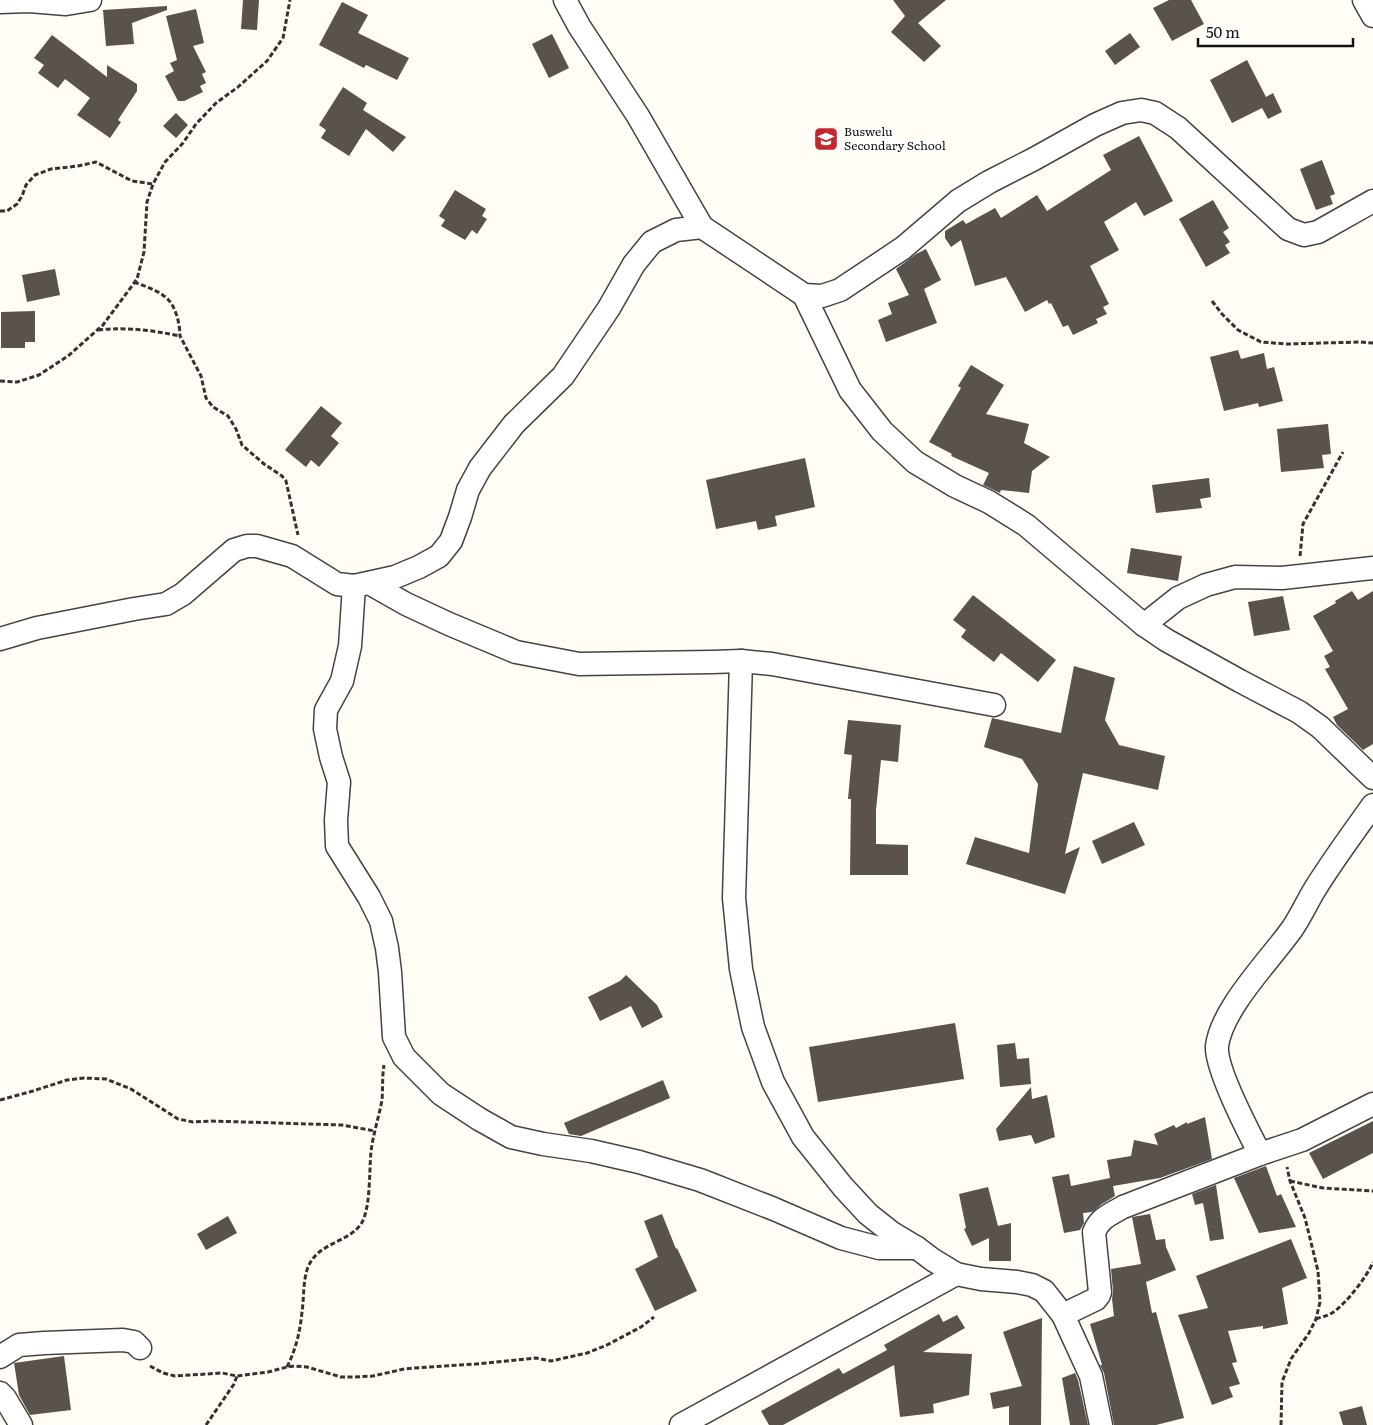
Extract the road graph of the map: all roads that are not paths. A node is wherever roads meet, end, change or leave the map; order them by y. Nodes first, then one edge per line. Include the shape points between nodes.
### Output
1 (29, 0) edge
2 (90, 0) edge
3 (565, 0) edge
4 (1364, 0) edge
5 (0, 2) edge
6 (1373, 16) edge
7 (1373, 201) edge
8 (702, 227) junction
9 (804, 296) junction
10 (1373, 568) edge
11 (362, 584) junction
12 (1144, 625) junction
13 (0, 640) edge
14 (740, 661) junction
15 (994, 705) dead end
16 (1373, 778) edge
17 (1373, 805) edge
18 (1373, 1104) edge
19 (1260, 1154) junction
20 (917, 1248) junction
21 (956, 1274) junction
22 (1063, 1315) junction
23 (140, 1348) road end
24 (0, 1357) edge
25 (0, 1393) edge
26 (21, 1425) edge
27 (681, 1425) edge
28 (1101, 1425) edge

1 - 2 street via 66,4
1 - 5 street
3 - 8 street via 638,116
4 - 6 street
7 - 9 street via 1318,232 1304,235 1288,228 1178,128 1154,113 1142,110 1122,113 958,201 903,248 840,290 822,296
8 - 9 street
8 - 11 street via 676,230 652,242 634,264 563,376 514,424 480,468 468,490 451,541 439,556 395,577
9 - 12 street via 850,390 882,430 915,462 1026,525
10 - 12 street via 1298,577 1235,577 1206,584 1178,598
11 - 13 street via 337,584 292,556 246,546 234,550 183,594 166,604 37,628
11 - 14 street via 516,652 579,664
11 - 20 street via 342,681 326,710 325,729 339,782 337,846 381,921 388,948 394,1037 404,1057 441,1094 512,1137 591,1151 700,1180 841,1238 879,1248
12 - 16 street via 1174,645 1299,712 1320,727
14 - 15 street via 772,664
14 - 20 street via 734,898 741,969 753,1027 773,1082 803,1137 868,1214
17 - 19 street via 1328,869 1293,928 1231,1011 1220,1034 1217,1048 1220,1065
18 - 19 street via 1302,1140
19 - 22 street via 1122,1207 1104,1218 1094,1232 1099,1295
20 - 21 street
21 - 22 street via 1032,1285 1044,1291
21 - 27 street
22 - 28 street via 1091,1376
23 - 24 street via 134,1342 123,1340 44,1343 19,1345
25 - 26 street

